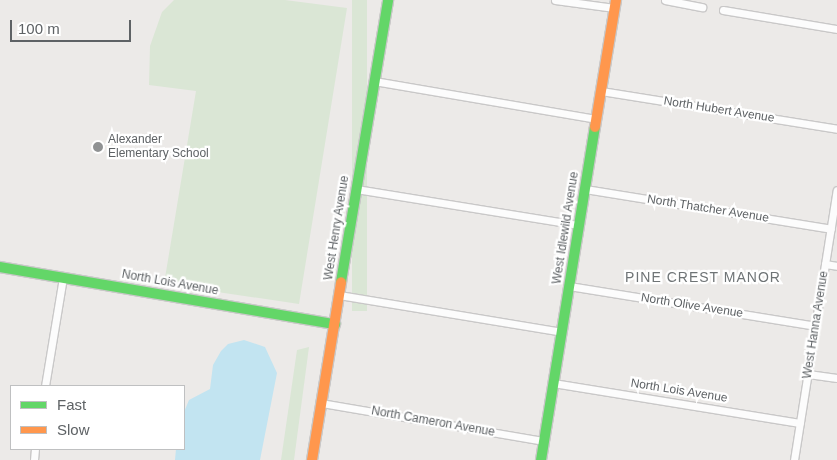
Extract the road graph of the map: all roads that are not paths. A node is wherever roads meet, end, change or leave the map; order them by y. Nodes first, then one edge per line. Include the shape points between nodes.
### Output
1 (388, 0) edge
2 (555, 0) edge
3 (665, 0) edge
4 (615, 4) edge
5 (702, 7) dead end
6 (723, 10) dead end
7 (837, 29) edge
8 (374, 81) junction
9 (601, 91) junction
10 (596, 119) junction
11 (837, 129) edge
12 (356, 189) junction
13 (585, 189) junction
14 (837, 190) edge
15 (579, 225) junction
16 (831, 229) junction
17 (825, 264) junction
18 (837, 266) edge
19 (0, 267) edge
20 (63, 277) junction
21 (569, 286) junction
22 (339, 295) junction
23 (335, 324) junction
24 (815, 326) junction
25 (562, 332) junction
26 (808, 374) junction
27 (837, 378) edge
28 (553, 383) junction
29 (46, 385) edge
30 (321, 403) junction
31 (800, 422) junction
32 (544, 441) junction
33 (312, 460) edge
34 (541, 460) edge
35 (794, 460) edge

1 - 8 street, West Henry Avenue
2 - 4 street
3 - 5 street
4 - 9 street, West Idlewild Avenue
6 - 7 street
8 - 10 street
8 - 12 street, West Henry Avenue
9 - 10 street, West Idlewild Avenue
9 - 11 street, North Hubert Avenue
10 - 13 street, West Idlewild Avenue
12 - 15 street
12 - 22 street, West Henry Avenue
13 - 15 street, West Idlewild Avenue
13 - 16 street, North Thatcher Avenue
14 - 16 street, West Hanna Avenue
15 - 21 street, West Idlewild Avenue
16 - 17 street, West Hanna Avenue
17 - 18 street
17 - 24 street, West Hanna Avenue
19 - 20 street, North Lois Avenue
20 - 23 street, North Lois Avenue
20 - 29 street
21 - 24 street, North Olive Avenue
21 - 25 street, West Idlewild Avenue
22 - 23 street, West Henry Avenue
22 - 25 street
23 - 30 street, West Henry Avenue
24 - 26 street, West Hanna Avenue
25 - 28 street, West Idlewild Avenue
26 - 27 street
26 - 31 street, West Hanna Avenue
28 - 31 street, North Lois Avenue
28 - 32 street, West Idlewild Avenue
30 - 32 street, North Cameron Avenue
30 - 33 street, West Henry Avenue
31 - 35 street, West Hanna Avenue
32 - 34 street, West Idlewild Avenue

